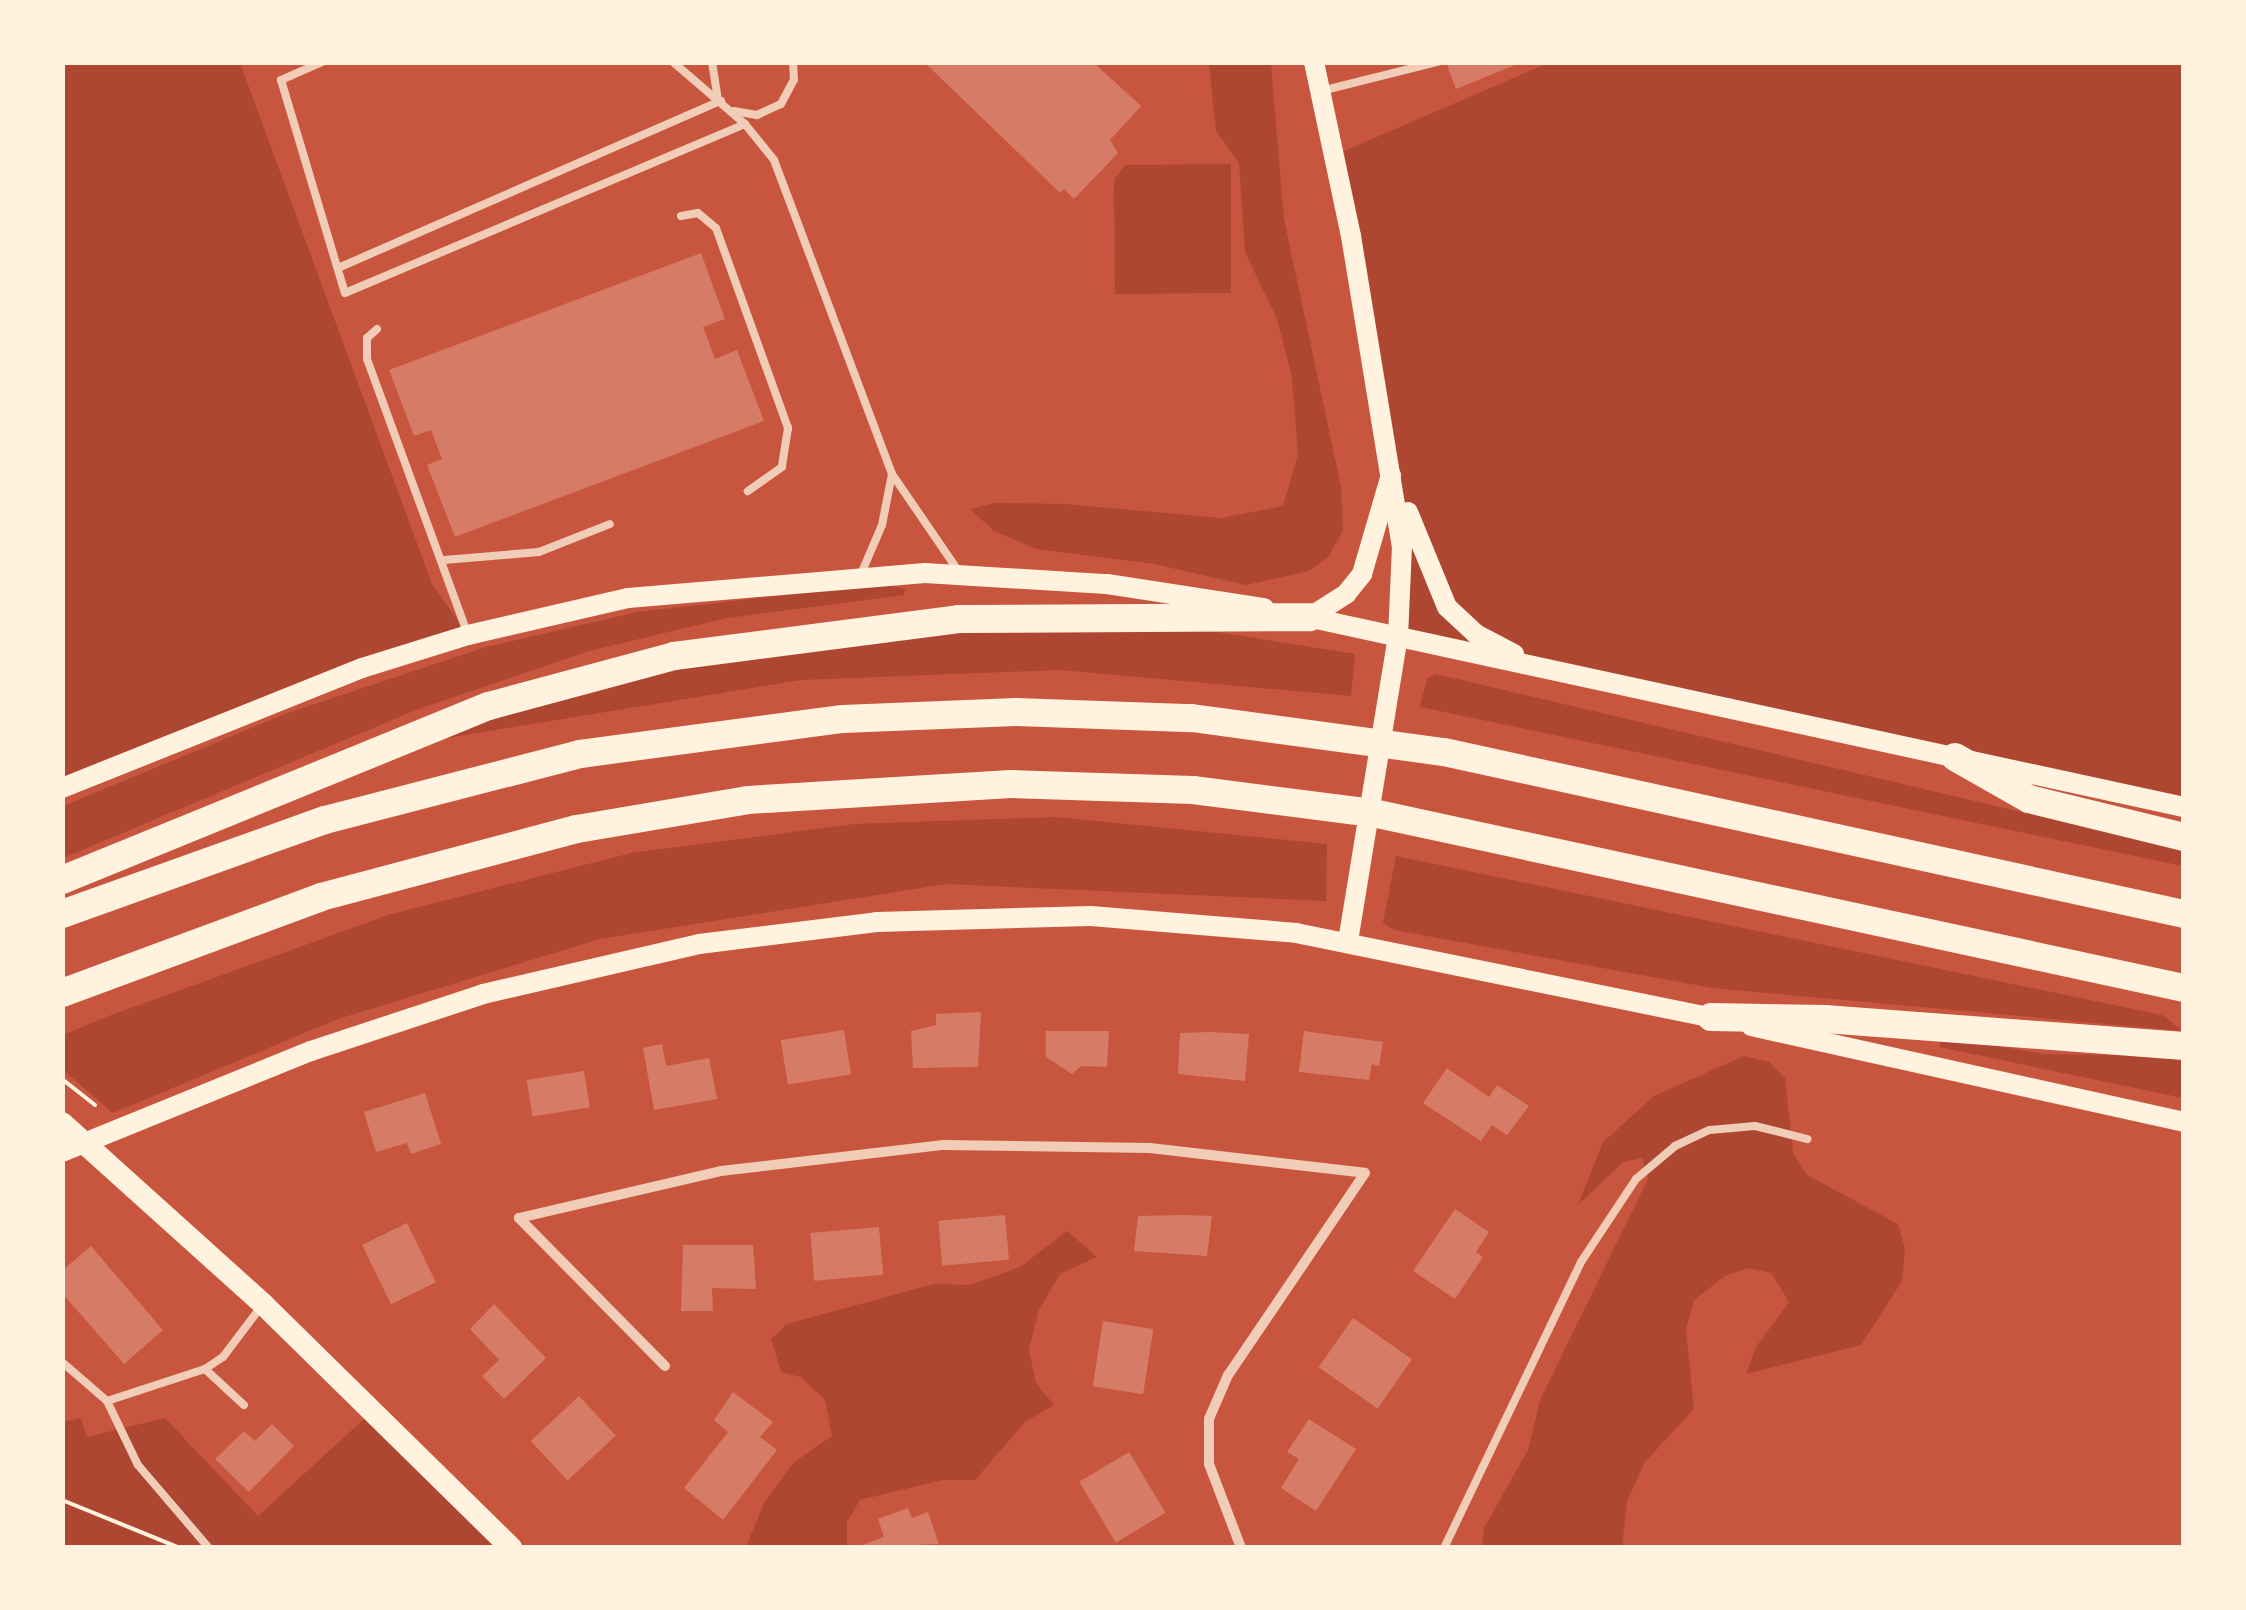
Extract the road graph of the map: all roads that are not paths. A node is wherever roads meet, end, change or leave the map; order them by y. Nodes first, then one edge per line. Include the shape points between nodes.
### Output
1 (322, 62) edge
2 (673, 62) edge
3 (712, 62) edge
4 (792, 62) edge
5 (1314, 62) edge
6 (1437, 62) edge
7 (1321, 91) junction
8 (721, 102) junction
9 (746, 124) junction
10 (681, 216) dead end
11 (338, 268) junction
12 (378, 329) dead end
13 (1392, 468) junction
14 (892, 474) junction
15 (748, 491) dead end
16 (610, 524) dead end
17 (444, 560) junction
18 (961, 574) junction
19 (860, 576) junction
20 (1310, 617) junction
21 (468, 634) junction
22 (1398, 636) junction
23 (1539, 667) junction
24 (1955, 758) junction
25 (62, 788) edge
26 (2184, 807) edge
27 (2184, 837) edge
28 (62, 880) edge
29 (62, 914) edge
30 (2184, 914) edge
31 (1348, 940) junction
32 (2184, 988) edge
33 (62, 993) edge
34 (1711, 1017) junction
35 (2184, 1046) edge
36 (2184, 1122) edge
37 (62, 1123) edge
38 (1807, 1139) dead end
39 (68, 1144) edge
40 (263, 1304) junction
41 (62, 1362) edge
42 (665, 1366) dead end
43 (205, 1369) junction
44 (108, 1401) junction
45 (244, 1405) dead end
46 (208, 1548) edge
47 (511, 1548) edge
48 (1241, 1548) edge
49 (1444, 1548) edge

1 - 11 lane via 281,80
2 - 8 lane
3 - 8 lane
4 - 8 lane via 789,93 770,111 744,114
5 - 7 main road
6 - 7 lane
7 - 13 main road
8 - 9 lane
8 - 11 lane
9 - 11 lane via 346,293
9 - 14 lane via 793,199
10 - 15 lane via 698,213 716,228 788,428 782,467
12 - 17 lane via 367,338 367,358
13 - 20 main road via 1362,574 1346,594
13 - 22 main road via 1403,560
13 - 23 main road via 1447,607 1476,634
14 - 18 lane
14 - 19 lane via 882,524
16 - 17 lane via 540,552
17 - 21 lane
18 - 19 main road
18 - 20 main road via 1134,587
19 - 21 main road via 628,598
20 - 22 main road
20 - 28 highway via 959,620 674,656 490,706
21 - 25 main road via 279,697
22 - 23 main road
22 - 31 main road
23 - 24 main road
24 - 26 main road
24 - 27 highway via 2029,799
29 - 30 highway via 242,847 410,795 667,740 843,719 1016,712 1192,718 1444,752
31 - 34 main road
31 - 39 main road via 1190,922 1028,916 877,922 699,944 526,982 396,1020
32 - 33 highway via 1306,802 1121,786 925,786 663,813 489,849 321,897
34 - 35 highway via 1825,1018
34 - 36 main road
37 - 39 main road
38 - 49 lane via 1755,1126 1710,1130 1675,1146 1636,1179 1582,1262
39 - 40 main road
40 - 43 lane via 223,1357
40 - 47 main road
41 - 44 lane
42 - 48 street via 519,1218 721,1171 943,1145 1150,1148 1365,1172 1228,1375 1209,1419 1209,1464
43 - 44 lane
43 - 45 lane
44 - 46 lane via 138,1465

